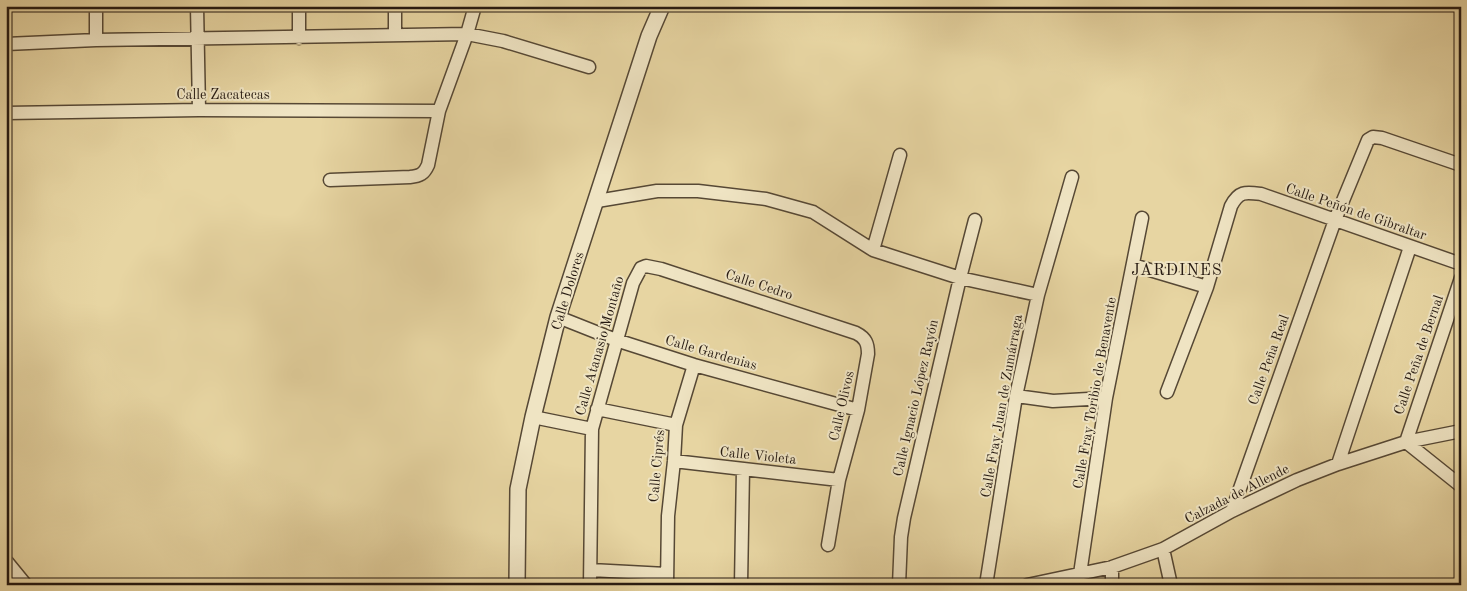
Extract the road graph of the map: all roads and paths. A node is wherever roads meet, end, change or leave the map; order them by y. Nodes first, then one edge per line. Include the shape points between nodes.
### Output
1 (96, 6) edge
2 (197, 6) edge
3 (298, 6) edge
4 (395, 6) edge
5 (475, 6) edge
6 (662, 6) edge
7 (467, 34) junction
8 (395, 35) junction
9 (299, 38) junction
10 (197, 39) junction
11 (96, 40) junction
12 (6, 44) edge
13 (589, 67) dead end
14 (199, 110) junction
15 (439, 110) junction
16 (6, 113) edge
17 (900, 156) dead end
18 (1461, 165) edge
19 (1072, 177) dead end
20 (330, 180) dead end
21 (597, 201) junction
22 (1142, 218) dead end
23 (975, 220) dead end
24 (1335, 220) junction
25 (1410, 247) junction
26 (873, 250) junction
27 (1461, 264) edge
28 (1133, 265) junction
29 (642, 268) joint
30 (960, 278) junction
31 (1461, 278) edge
32 (1207, 287) junction
33 (1038, 295) junction
34 (558, 317) junction
35 (865, 339) joint
36 (616, 340) junction
37 (694, 364) junction
38 (1167, 392) dead end
39 (1016, 396) junction
40 (1106, 398) junction
41 (597, 408) junction
42 (858, 410) junction
43 (534, 417) junction
44 (676, 425) junction
45 (592, 429) junction
46 (1461, 431) edge
47 (1406, 442) junction
48 (674, 461) junction
49 (1338, 464) junction
50 (743, 469) junction
51 (839, 480) junction
52 (1461, 486) edge
53 (1232, 510) junction
54 (828, 545) dead end
55 (1163, 549) junction
56 (6, 563) edge
57 (1112, 567) junction
58 (591, 570) junction
59 (1080, 574) junction
60 (667, 579) edge
61 (24, 585) edge
62 (517, 585) edge
63 (590, 585) edge
64 (741, 585) edge
65 (899, 585) edge
66 (986, 585) edge
67 (1028, 585) edge
68 (1112, 585) edge
69 (1172, 585) edge

1 - 11 street
2 - 10 street
3 - 9 street
4 - 8 street
5 - 7 street
6 - 21 street, Calle Dolores via 649,36
7 - 8 street
7 - 13 street via 503,41
7 - 15 street
8 - 9 street
9 - 10 street
10 - 11 street
10 - 14 street
11 - 12 street
14 - 15 street, Calle Zacatecas
14 - 16 street, Calle Zacatecas
15 - 20 street via 428,165 422,174
17 - 26 street
18 - 24 street, Calle Peña Real via 1372,137 1365,146
19 - 33 street, Calle Fray Juan de Zumárraga
21 - 26 street via 665,191 698,191 766,199 813,212
21 - 34 street, Calle Dolores
22 - 28 street, Calle Fray Toribio de Benavente
23 - 30 street, Calle Ignacio López Rayón
24 - 25 street, Calle Peñón de Gibraltar
24 - 32 street, Calle Peñón de Gibraltar via 1261,194 1240,194 1231,206
24 - 53 street, Calle Peña Real
25 - 27 street, Calle Peñón de Gibraltar
25 - 49 street
26 - 30 street
28 - 32 street
28 - 40 street, Calle Fray Toribio de Benavente
29 - 35 street, Calle Cedro via 661,269 856,333
29 - 36 street, Calle Atanasio Montaño via 633,283
30 - 33 street
30 - 65 street, Calle Ignacio López Rayón via 904,518
31 - 47 street, Calle Peña de Bernal
32 - 38 street
33 - 39 street, Calle Fray Juan de Zumárraga
34 - 36 street, Calle Gardenias
34 - 43 street, Calle Dolores
35 - 42 street, Calle Olivos via 868,354
36 - 37 street, Calle Gardenias
36 - 41 street, Calle Atanasio Montaño
37 - 42 street, Calle Gardenias
37 - 44 street, Calle Ciprés
39 - 40 street via 1053,401
39 - 66 street, Calle Fray Juan de Zumárraga
40 - 59 street, Calle Fray Toribio de Benavente
41 - 44 street
41 - 45 street, Calle Atanasio Montaño
42 - 51 street, Calle Olivos
43 - 45 street
43 - 62 street, Calle Dolores via 518,489
44 - 48 street, Calle Ciprés
45 - 58 street, Calle Atanasio Montaño
46 - 47 street, Calzada de Allende
47 - 49 street, Calzada de Allende
47 - 52 street
48 - 50 street, Calle Violeta
48 - 60 street, Calle Ciprés
49 - 53 street, Calzada de Allende
50 - 51 street, Calle Violeta
50 - 64 street
51 - 54 street, Calle Olivos
53 - 55 street, Calzada de Allende
55 - 57 street, Calzada de Allende
55 - 69 street
56 - 61 street
57 - 59 street, Calzada de Allende
57 - 68 street
58 - 60 street
58 - 63 street, Calle Atanasio Montaño
59 - 67 street, Calzada de Allende

